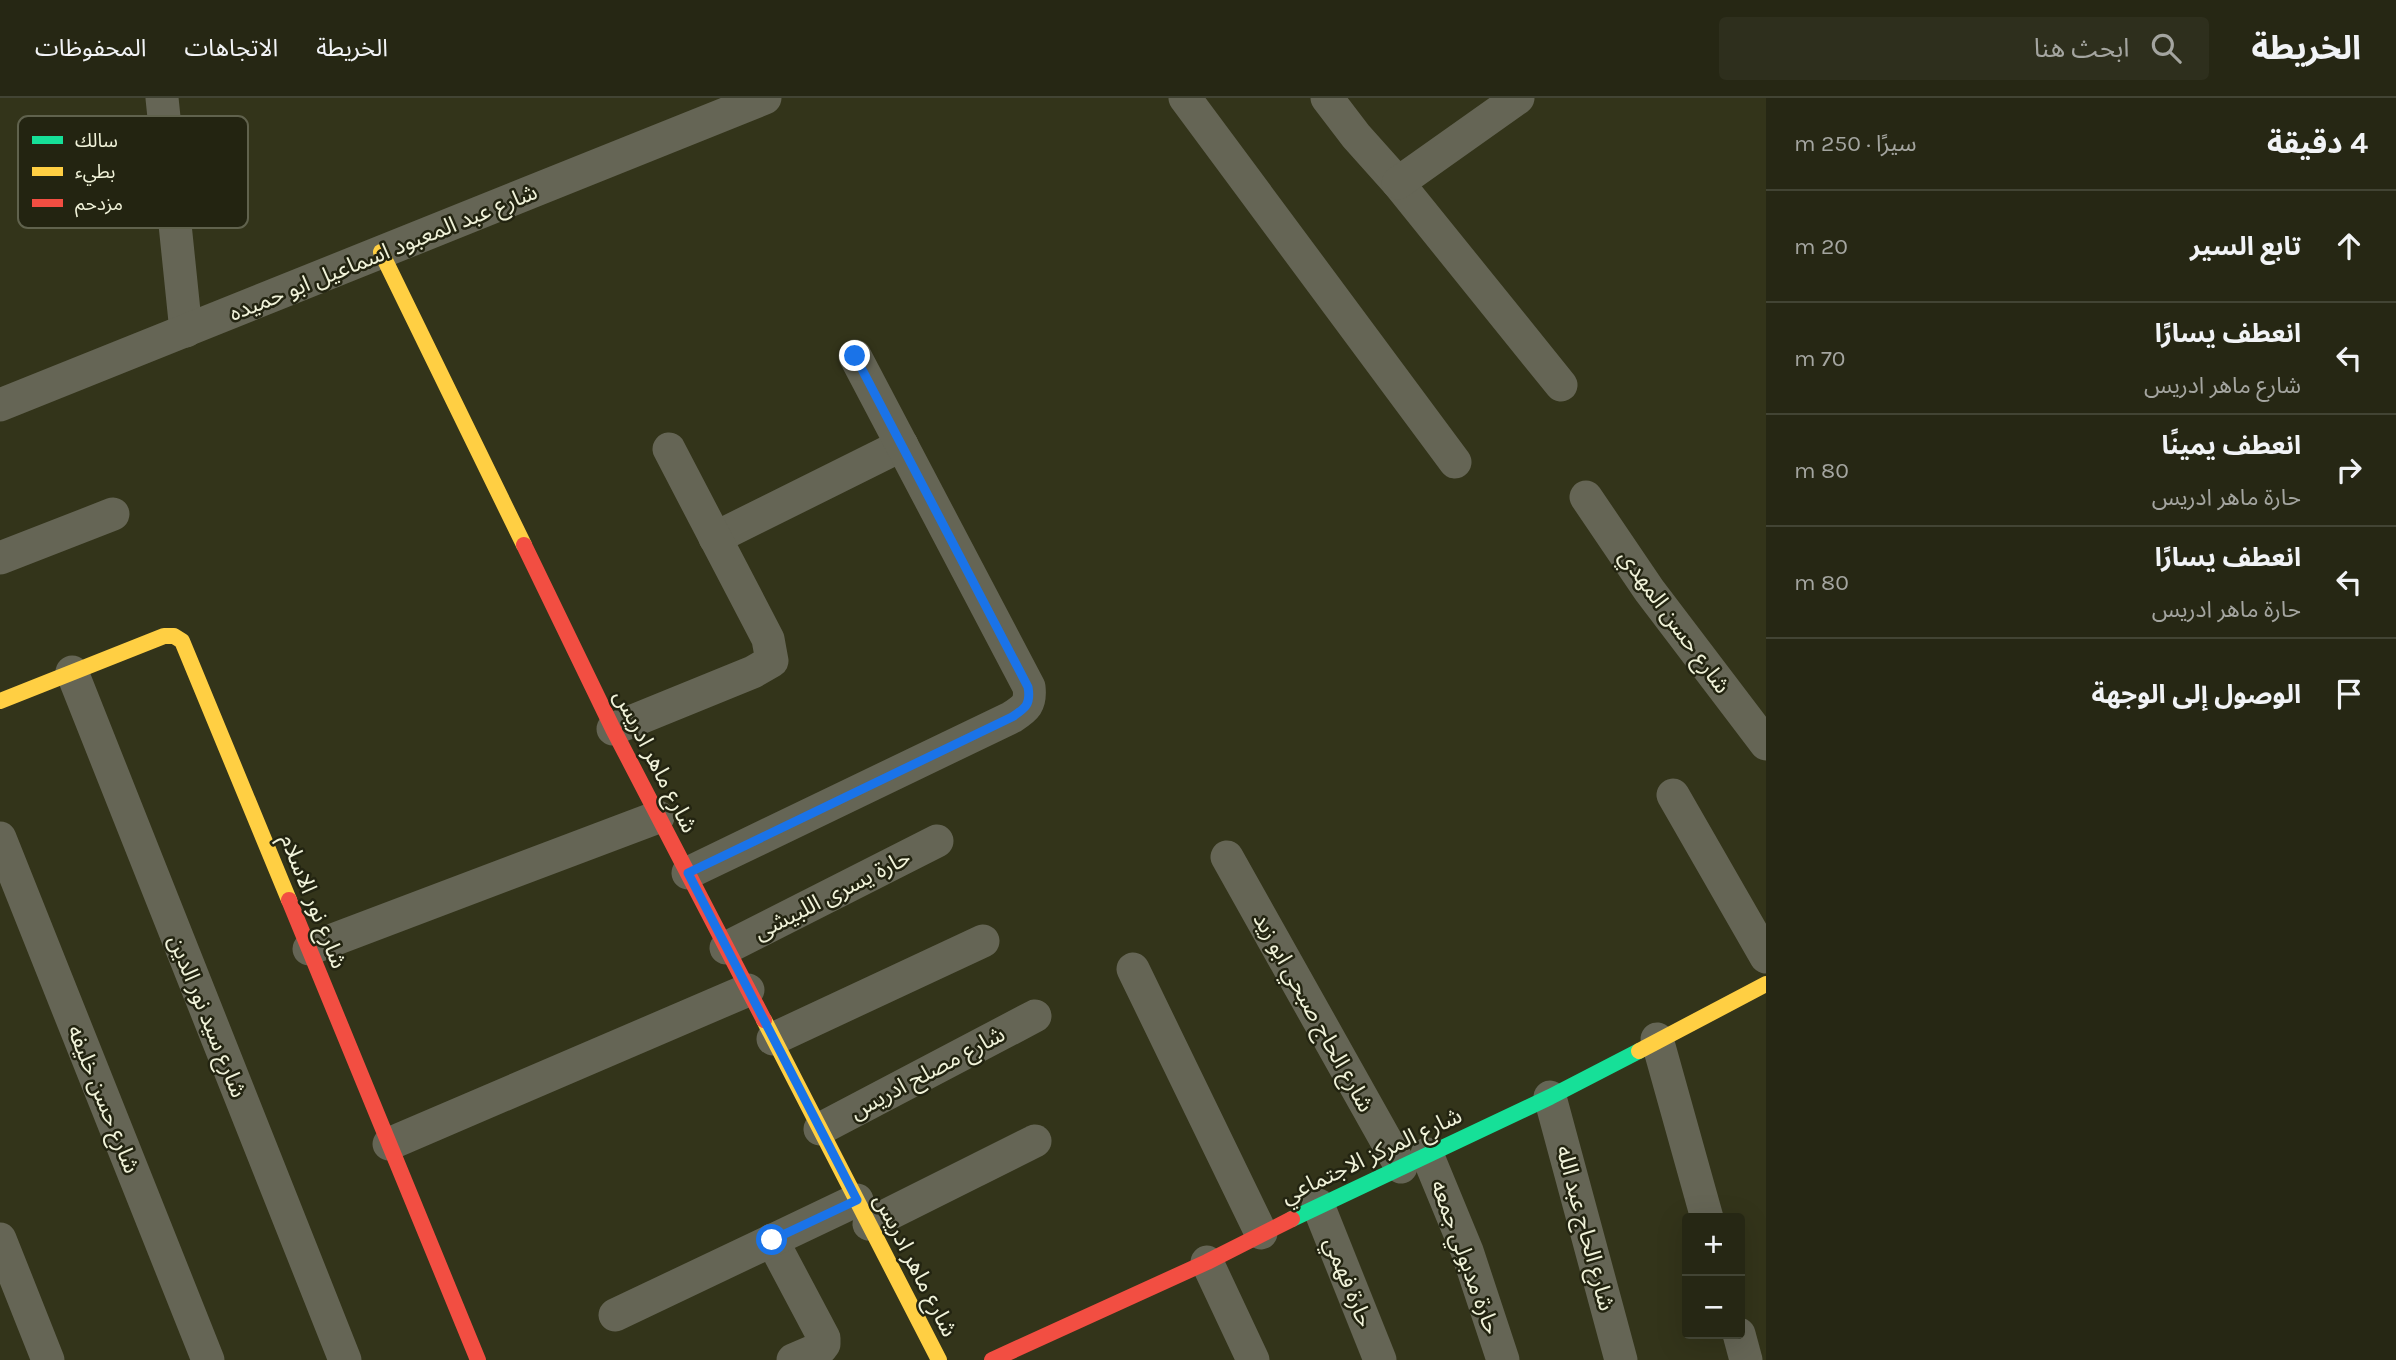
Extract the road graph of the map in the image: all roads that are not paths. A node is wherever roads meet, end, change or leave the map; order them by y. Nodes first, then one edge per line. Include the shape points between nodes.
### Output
1 (162, 98) edge
2 (765, 98) edge
3 (1185, 98) edge
4 (1327, 98) edge
5 (1518, 98) edge
6 (164, 116) edge
7 (1398, 183) junction
8 (175, 228) edge
9 (380, 252) junction
10 (186, 331) junction
11 (855, 356) dead end
12 (1561, 385) dead end
13 (0, 405) edge
14 (901, 445) junction
15 (669, 449) dead end
16 (1455, 462) dead end
17 (1586, 497) dead end
18 (113, 514) dead end
19 (715, 538) junction
20 (0, 558) edge
21 (72, 672) junction
22 (0, 701) edge
23 (613, 729) junction
24 (1766, 744) edge
25 (1673, 795) dead end
26 (658, 817) junction
27 (0, 838) edge
28 (937, 841) dead end
29 (1227, 857) dead end
30 (688, 873) junction
31 (983, 942) dead end
32 (726, 947) junction
33 (309, 949) junction
34 (1766, 957) edge
35 (1133, 970) dead end
36 (1766, 984) edge
37 (748, 990) junction
38 (1035, 1016) dead end
39 (773, 1039) junction
40 (1657, 1039) junction
41 (1550, 1097) junction
42 (820, 1129) junction
43 (1035, 1141) dead end
44 (389, 1144) junction
45 (1414, 1160) junction
46 (1318, 1205) junction
47 (863, 1212) junction
48 (1706, 1213) edge
49 (1261, 1233) junction
50 (0, 1239) edge
51 (772, 1240) junction
52 (1207, 1262) junction
53 (615, 1315) dead end
54 (1740, 1339) edge
55 (48, 1360) edge
56 (208, 1360) edge
57 (345, 1360) edge
58 (478, 1360) edge
59 (793, 1360) edge
60 (939, 1360) edge
61 (992, 1360) edge
62 (1252, 1360) edge
63 (1380, 1360) edge
64 (1503, 1360) edge
65 (1621, 1360) edge
66 (1746, 1360) edge

1 - 6 street
2 - 9 street, شارع عبد المعبود اسماعيل ابو حميده
3 - 16 street
4 - 7 street
5 - 7 street
7 - 12 street
8 - 10 street
9 - 10 street, شارع عبد المعبود اسماعيل ابو حميده
9 - 23 street, شارع ماهر ادريس
10 - 13 street, شارع عبد المعبود اسماعيل ابو حميده
11 - 14 street
14 - 19 street
14 - 30 street via 1028,687 1027,707
15 - 19 street
17 - 24 street, شارع حسن المهدي via 1649,590
18 - 20 street
19 - 23 street via 768,639 772,661
21 - 22 street, شارع نور الاسلام
21 - 33 street, شارع نور الاسلام via 164,636 182,641
21 - 57 street, شارع سيد نور الدين
23 - 26 street, شارع ماهر ادريس
25 - 34 street
26 - 30 street, شارع ماهر ادريس
26 - 33 street
27 - 56 street, شارع حسن خليفه
28 - 32 street, حارة يسرى اللبيشى
29 - 45 street, شارع الحاج صبحي ابو زيد
30 - 32 street, شارع ماهر ادريس
31 - 39 street
32 - 37 street, شارع ماهر ادريس
33 - 44 street, شارع نور الاسلام
35 - 49 street
36 - 40 street, شارع المركز الاجتماعي
37 - 39 street, شارع ماهر ادريس
37 - 44 street
38 - 42 street, شارع مصلح ادريس
39 - 42 street, شارع ماهر ادريس
40 - 41 street, شارع المركز الاجتماعي
40 - 48 street
41 - 45 street, شارع المركز الاجتماعي
41 - 65 street, شارع الحاج عبد الله
42 - 47 street, شارع ماهر ادريس
43 - 47 street
44 - 58 street, شارع نور الاسلام
45 - 46 street, شارع المركز الاجتماعي
45 - 64 street, حارة مدبولي جمعه via 1467,1251
46 - 49 street, شارع المركز الاجتماعي
46 - 63 street, حارة فهمي
47 - 51 street
47 - 60 street, شارع ماهر ادريس
49 - 52 street, شارع المركز الاجتماعي
50 - 55 street
51 - 53 street
51 - 59 street via 824,1338 821,1348
52 - 61 street, شارع المركز الاجتماعي
52 - 62 street
54 - 66 street

